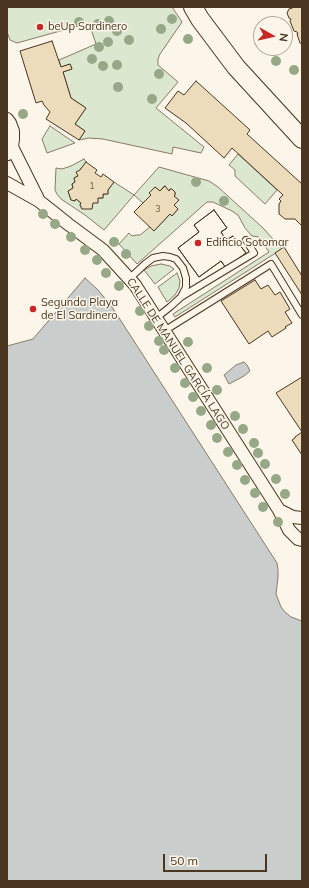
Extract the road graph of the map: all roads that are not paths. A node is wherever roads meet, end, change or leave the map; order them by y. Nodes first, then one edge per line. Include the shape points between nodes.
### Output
1 (193, 7) edge
2 (8, 118) edge
3 (302, 139) edge
4 (9, 152) edge
5 (7, 183) edge
6 (39, 201) junction
7 (246, 240) dead end
8 (130, 279) junction
9 (181, 297) junction
10 (302, 315) edge
11 (156, 318) junction
12 (164, 331) junction
13 (279, 510) junction
14 (302, 518) edge
15 (302, 540) edge

1 - 3 main road via 236,67
2 - 4 street via 14,139
4 - 6 street, CALLE DE MANUEL GARCÍA LAGO
5 - 6 street, CALLE DE MANUEL GARCÍA LAGO
6 - 8 street, CALLE DE MANUEL GARCÍA LAGO via 103,250
7 - 9 lane via 254,253
8 - 9 lane via 153,258 163,256 176,259 186,278 186,287
8 - 11 street, CALLE DE MANUEL GARCÍA LAGO
9 - 11 lane
10 - 12 lane via 271,264
11 - 12 street, CALLE DE MANUEL GARCÍA LAGO
12 - 13 street, CALLE DE MANUEL GARCÍA LAGO
13 - 14 street via 293,517
13 - 15 street, CALLE DE MANUEL GARCÍA LAGO via 289,530

